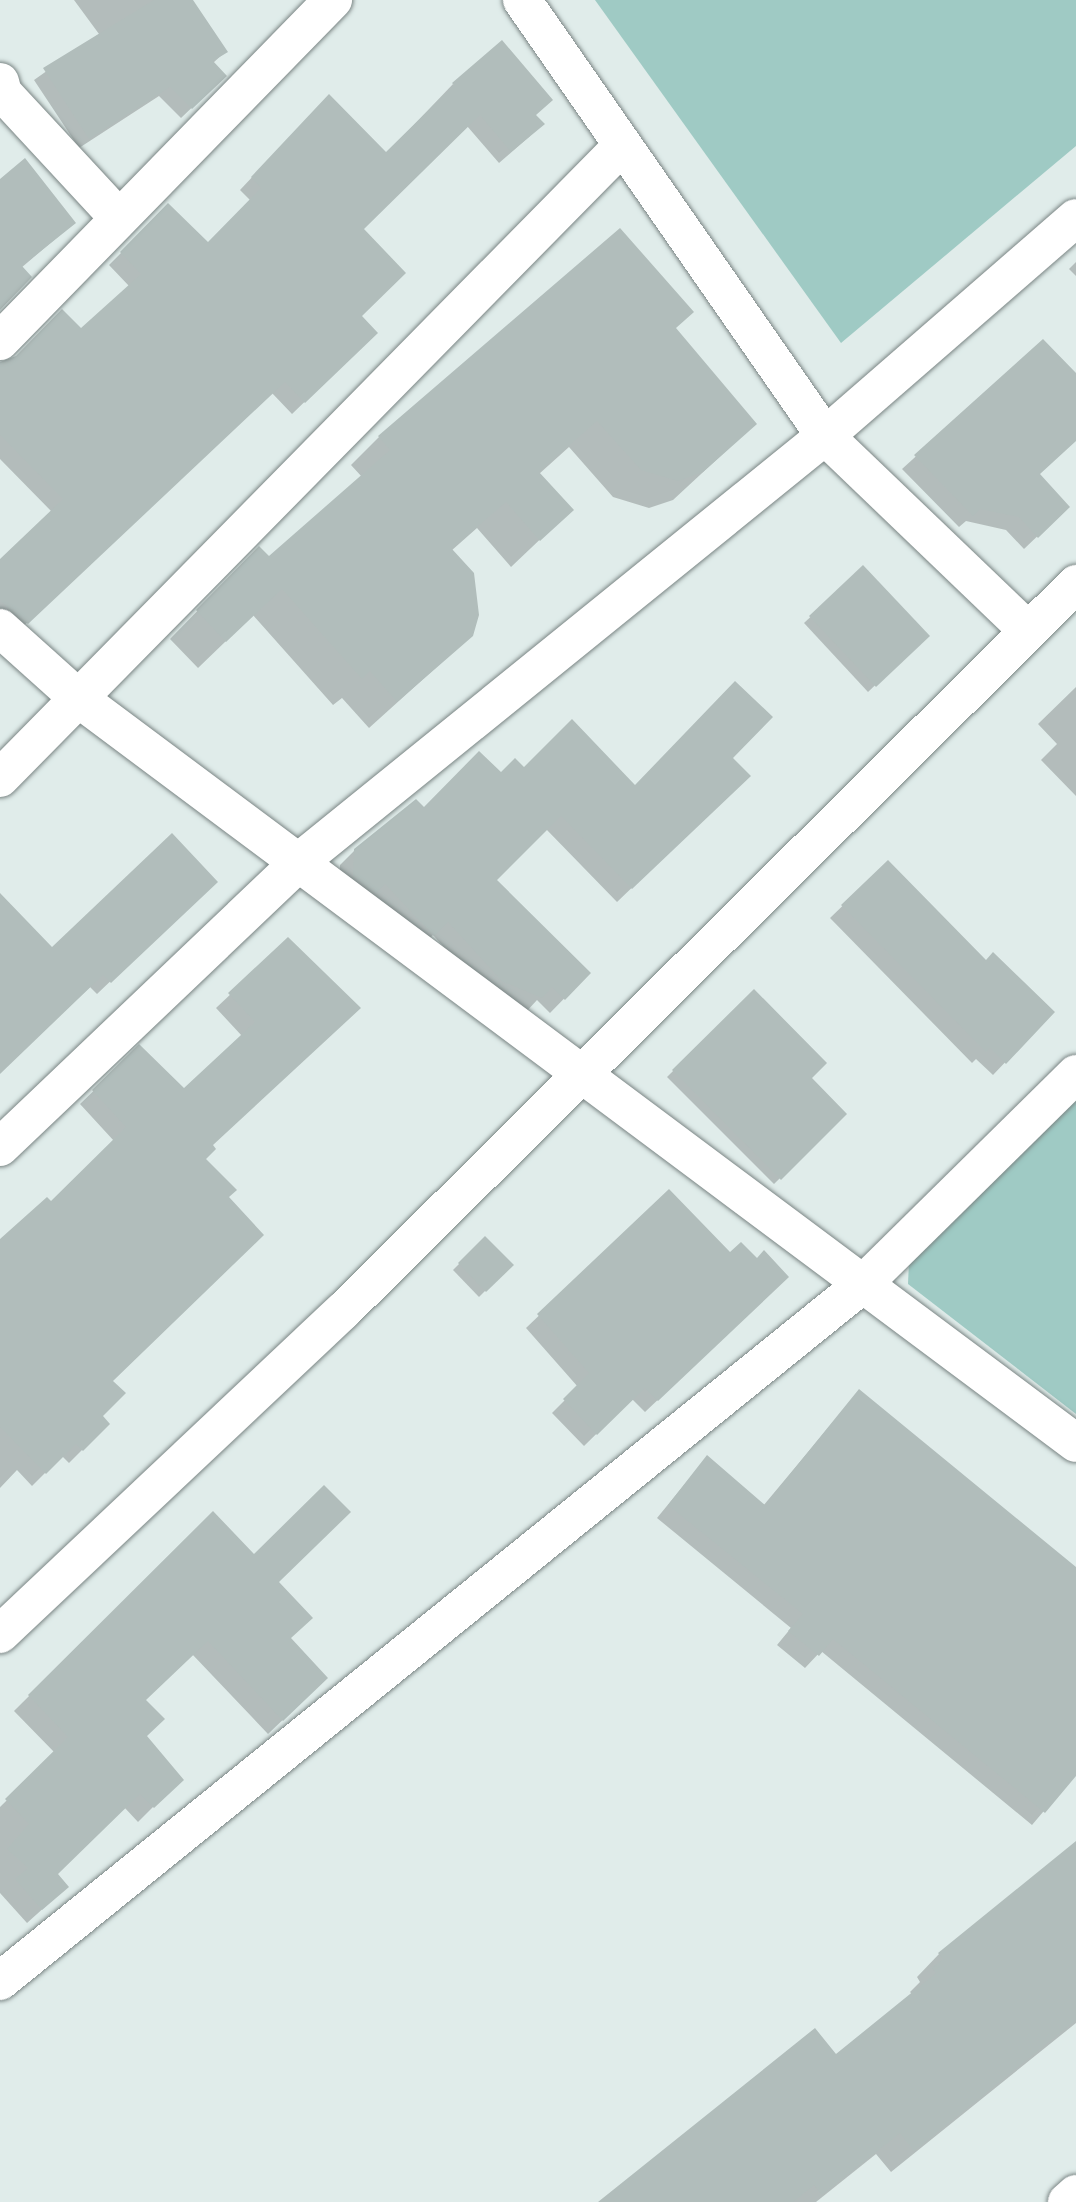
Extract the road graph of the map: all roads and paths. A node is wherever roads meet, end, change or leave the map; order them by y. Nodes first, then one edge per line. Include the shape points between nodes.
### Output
1 (333, 0) edge
2 (522, 0) edge
3 (0, 82) edge
4 (621, 148) junction
5 (118, 217) junction
6 (1076, 218) edge
7 (0, 341) edge
8 (825, 436) junction
9 (1076, 584) edge
10 (0, 628) edge
11 (1027, 630) junction
12 (78, 698) junction
13 (0, 778) edge
14 (300, 861) junction
15 (580, 1072) junction
16 (1076, 1074) edge
17 (0, 1147) edge
18 (863, 1284) junction
19 (1076, 1443) edge
20 (0, 1634) edge
21 (0, 1981) edge
22 (1076, 2194) edge
23 (1067, 2202) edge

1 - 5 street
2 - 4 street
3 - 5 street via 3,93
4 - 8 street
4 - 12 street
5 - 7 street
6 - 8 street
8 - 11 street
8 - 14 street
9 - 11 street
10 - 12 street
11 - 15 street
12 - 13 street
12 - 14 street
14 - 15 street
14 - 17 street
15 - 18 street
15 - 20 street via 342,1312
16 - 18 street
18 - 19 street
18 - 21 street
22 - 23 street

